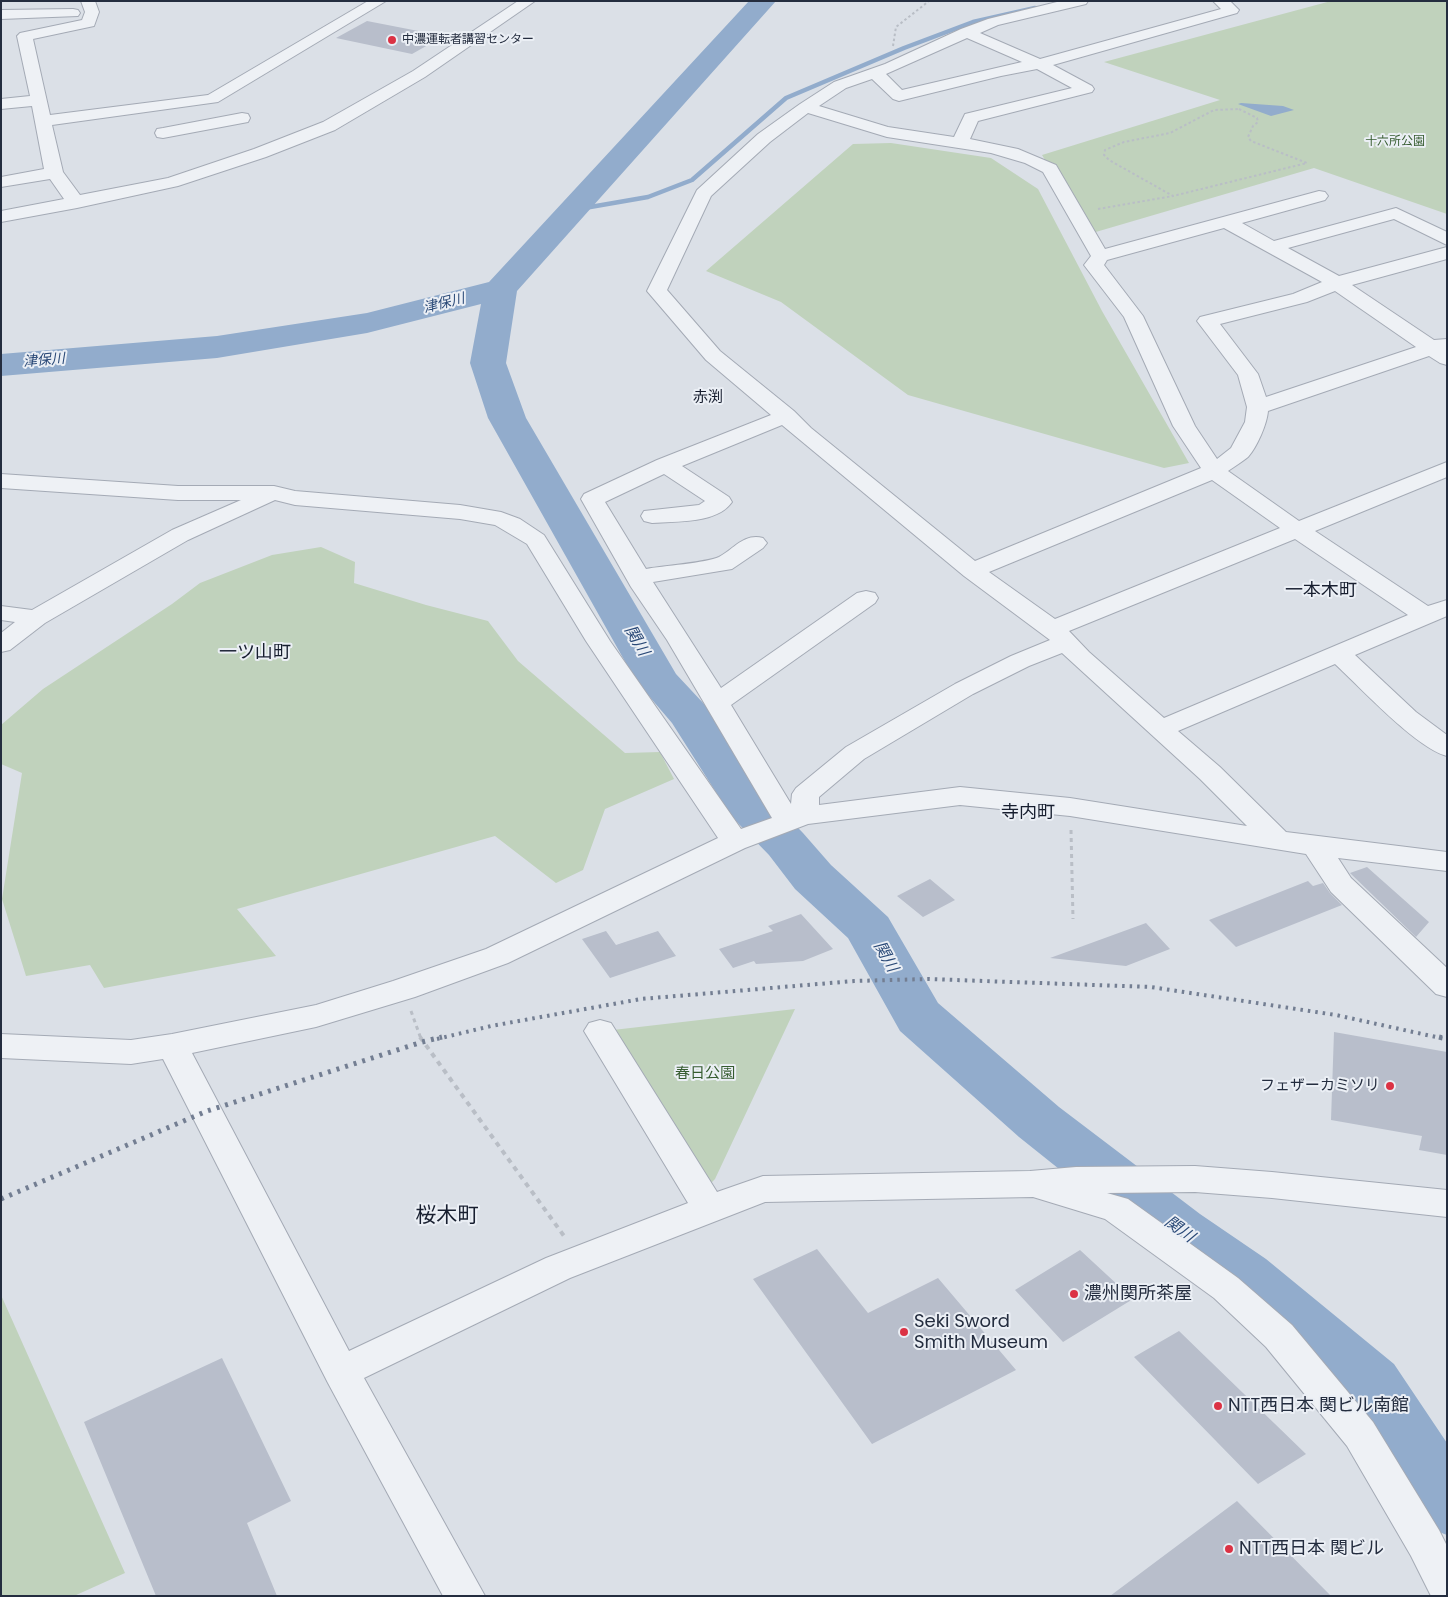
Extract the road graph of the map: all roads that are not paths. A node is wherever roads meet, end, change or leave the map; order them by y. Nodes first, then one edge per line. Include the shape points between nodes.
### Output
1 (379, 1) edge
2 (528, 1) edge
3 (1081, 1) edge
4 (1220, 1) edge
5 (90, 7) edge
6 (1, 15) edge
7 (966, 32) junction
8 (1039, 64) junction
9 (883, 70) junction
10 (38, 100) junction
11 (186, 103) junction
12 (1, 104) edge
13 (806, 107) junction
14 (242, 118) dead end
15 (43, 121) junction
16 (193, 128) junction
17 (163, 133) dead end
18 (959, 144) junction
19 (54, 173) junction
20 (1, 182) edge
21 (1319, 196) dead end
22 (77, 203) junction
23 (1, 218) edge
24 (1227, 222) junction
25 (1447, 239) edge
26 (1272, 247) junction
27 (1447, 253) edge
28 (1100, 256) junction
29 (1337, 283) junction
30 (1441, 350) edge
31 (1258, 407) junction
32 (786, 416) junction
33 (665, 465) junction
34 (1447, 469) edge
35 (1214, 471) junction
36 (1, 481) edge
37 (274, 493) junction
38 (652, 516) dead end
39 (1296, 529) junction
40 (755, 543) dead end
41 (972, 571) junction
42 (638, 577) junction
43 (866, 598) dead end
44 (1436, 612) edge
45 (1, 613) edge
46 (36, 618) junction
47 (1059, 636) junction
48 (1, 645) edge
49 (1338, 653) junction
50 (716, 704) junction
51 (1162, 728) junction
52 (1447, 748) edge
53 (796, 818) junction
54 (1277, 840) junction
55 (735, 841) junction
56 (1315, 846) junction
57 (1447, 862) edge
58 (1447, 986) edge
59 (600, 1032) dead end
60 (1, 1046) edge
61 (172, 1046) junction
62 (1030, 1184) junction
63 (1447, 1204) edge
64 (709, 1208) junction
65 (341, 1372) junction
66 (1447, 1587) edge
67 (465, 1596) edge

1 - 11 street via 212,99
2 - 22 street via 419,74 329,126 172,182
3 - 7 street via 993,22
4 - 8 street via 1232,10
5 - 6 street
5 - 10 street via 89,23 24,36
7 - 8 street
7 - 9 street
8 - 9 street via 898,96
8 - 18 street via 1086,89 971,118
9 - 13 street via 840,85
10 - 12 street
10 - 15 street
11 - 15 street
11 - 16 street
13 - 18 street via 886,132
13 - 32 street via 764,138 703,194 657,291 720,362
14 - 16 street
15 - 19 street
16 - 17 street
18 - 28 street via 1006,151 1050,169
19 - 20 street
19 - 22 street
21 - 24 street
22 - 23 street
24 - 26 street
24 - 28 street
25 - 26 street via 1396,213
26 - 29 street
27 - 29 street
28 - 35 street via 1094,265 1133,316 1184,426
29 - 30 street
29 - 31 street via 1300,298 1208,321 1248,374
30 - 31 street
31 - 35 street via 1256,422 1240,452
32 - 33 street
32 - 41 street
33 - 38 street via 721,502 704,511
33 - 42 street via 592,500
34 - 39 street
35 - 39 street
35 - 41 street
36 - 37 street via 178,493
37 - 46 street via 180,535
37 - 55 street via 295,498 460,512 500,519 536,540 598,641
39 - 44 street
39 - 47 street
40 - 42 street via 724,564
41 - 47 street
42 - 50 street via 680,640
43 - 50 street
44 - 49 street
45 - 46 street
46 - 48 street
47 - 51 street
47 - 53 street via 855,753 806,794
49 - 51 street
49 - 52 street via 1407,718
50 - 53 street
51 - 54 street
53 - 54 street via 960,796 1070,807
53 - 55 street
54 - 56 street
55 - 61 street via 496,956 316,1016
56 - 57 street
56 - 58 street via 1341,885
59 - 64 street
60 - 61 street via 131,1052
61 - 65 street
62 - 63 street via 1076,1180 1195,1179
62 - 64 street via 763,1190
62 - 66 street via 1116,1209 1226,1288 1279,1336 1360,1434 1425,1543
64 - 65 street via 558,1268
65 - 67 street

